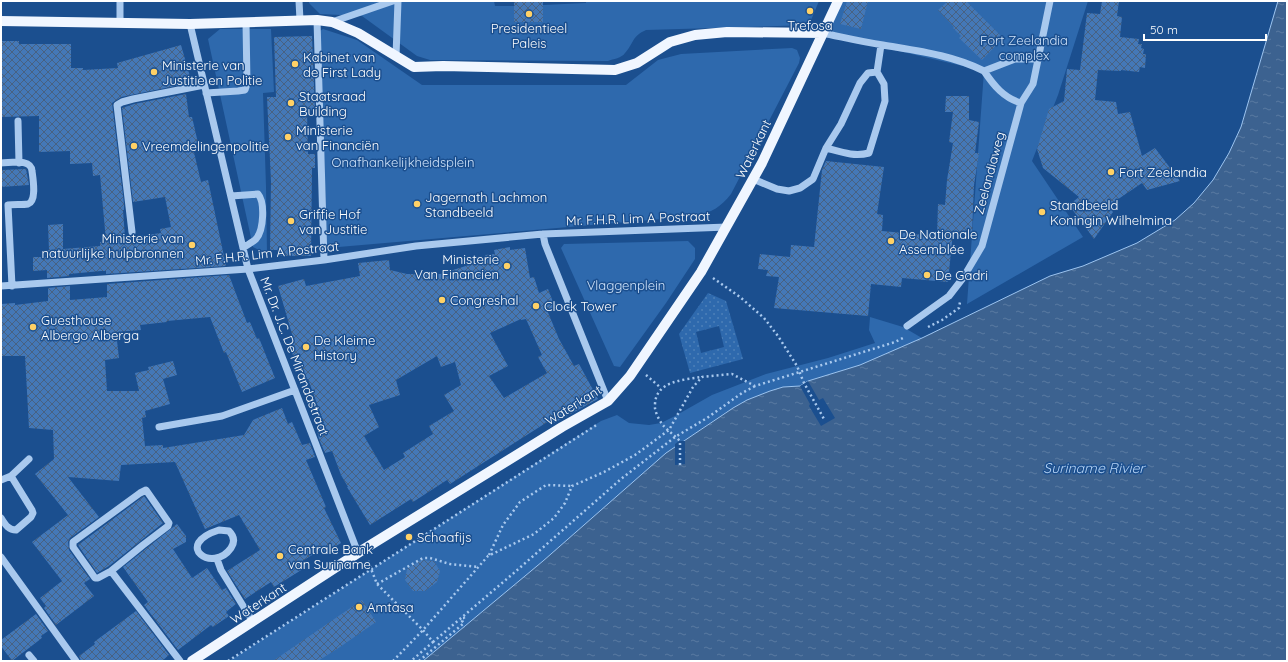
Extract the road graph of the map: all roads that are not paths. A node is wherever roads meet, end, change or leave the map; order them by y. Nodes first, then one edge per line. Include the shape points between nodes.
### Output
1 (120, 1) edge
2 (299, 1) edge
3 (393, 1) edge
4 (398, 1) edge
5 (838, 1) edge
6 (1050, 1) edge
7 (300, 20) junction
8 (317, 20) junction
9 (1, 21) edge
10 (120, 22) junction
11 (246, 22) junction
12 (332, 22) junction
13 (190, 24) junction
14 (822, 33) junction
15 (881, 45) junction
16 (396, 56) junction
17 (1037, 59) junction
18 (984, 71) junction
19 (877, 72) junction
20 (204, 85) junction
21 (206, 93) junction
22 (1021, 104) junction
23 (18, 121) dead end
24 (826, 148) junction
25 (1, 163) edge
26 (19, 163) junction
27 (753, 179) junction
28 (231, 196) junction
29 (5, 205) edge
30 (727, 227) junction
31 (132, 232) dead end
32 (543, 234) junction
33 (243, 248) junction
34 (324, 260) junction
35 (248, 269) junction
36 (1, 286) edge
37 (12, 286) junction
38 (906, 326) dead end
39 (295, 390) junction
40 (608, 400) junction
41 (159, 427) dead end
42 (29, 459) dead end
43 (11, 476) junction
44 (1, 480) edge
45 (1, 518) edge
46 (361, 551) junction
47 (1, 557) edge
48 (217, 558) junction
49 (111, 572) junction
50 (253, 622) junction
51 (29, 655) dead end
52 (34, 661) edge
53 (76, 661) edge
54 (180, 661) edge
55 (192, 661) edge

1 - 10 street
2 - 7 street
3 - 12 street
4 - 16 street
5 - 14 main road, Waterkant
6 - 17 street, Zeelandiaweg
7 - 8 main road
7 - 11 main road
8 - 12 main road
8 - 34 street
9 - 10 main road
10 - 13 main road
11 - 13 main road
11 - 21 street via 245,90
12 - 16 main road via 358,33
13 - 20 street, Mr. Dr. J.C. De Mirandastraat
14 - 15 street
14 - 16 main road via 727,32 694,35 670,42 636,63 615,70 414,67
14 - 27 main road, Waterkant
15 - 18 street via 931,53 968,63
15 - 19 street
17 - 18 street via 1015,59
17 - 22 street, Zeelandiaweg via 1033,84
18 - 22 street via 1002,93 1010,100
19 - 24 street via 868,73 860,83 841,124
19 - 24 street via 884,84 885,101 869,153 860,156
20 - 21 street, Mr. Dr. J.C. De Mirandastraat
20 - 31 street via 133,99 117,105
21 - 28 street, Mr. Dr. J.C. De Mirandastraat
22 - 38 street, Zeelandiaweg via 982,246 949,296
23 - 26 street
24 - 27 street via 813,179 800,188 789,191 777,189
25 - 26 street
26 - 29 street via 32,167 34,197 28,204
27 - 30 main road, Waterkant
28 - 33 street, Mr. Dr. J.C. De Mirandastraat
28 - 33 street via 258,194 262,201 260,233
29 - 37 street
30 - 32 street, Mr. F.H.R. Lim A Postraat
30 - 40 main road, Waterkant via 701,272 630,376
32 - 34 street, Mr. F.H.R. Lim A Postraat via 416,246
32 - 40 street
33 - 35 street, Mr. Dr. J.C. De Mirandastraat
34 - 35 street, Mr. F.H.R. Lim A Postraat
35 - 37 street, Mr. F.H.R. Lim A Postraat
35 - 39 street, Mr. Dr. J.C. De Mirandastraat
36 - 37 street, Mr. F.H.R. Lim A Postraat
39 - 41 street via 222,416
39 - 46 street, Mr. Dr. J.C. De Mirandastraat
40 - 46 main road, Waterkant
42 - 43 street
43 - 44 street
43 - 45 street via 33,513 16,530 11,530
46 - 50 main road, Waterkant
47 - 53 street
48 - 48 street via 226,553 234,541 229,531 212,532 200,539 197,544 199,554
48 - 50 street via 221,570
49 - 49 street via 95,578 73,547 73,542 146,490 169,523 168,526
49 - 54 street
50 - 55 main road, Waterkant
51 - 52 street

